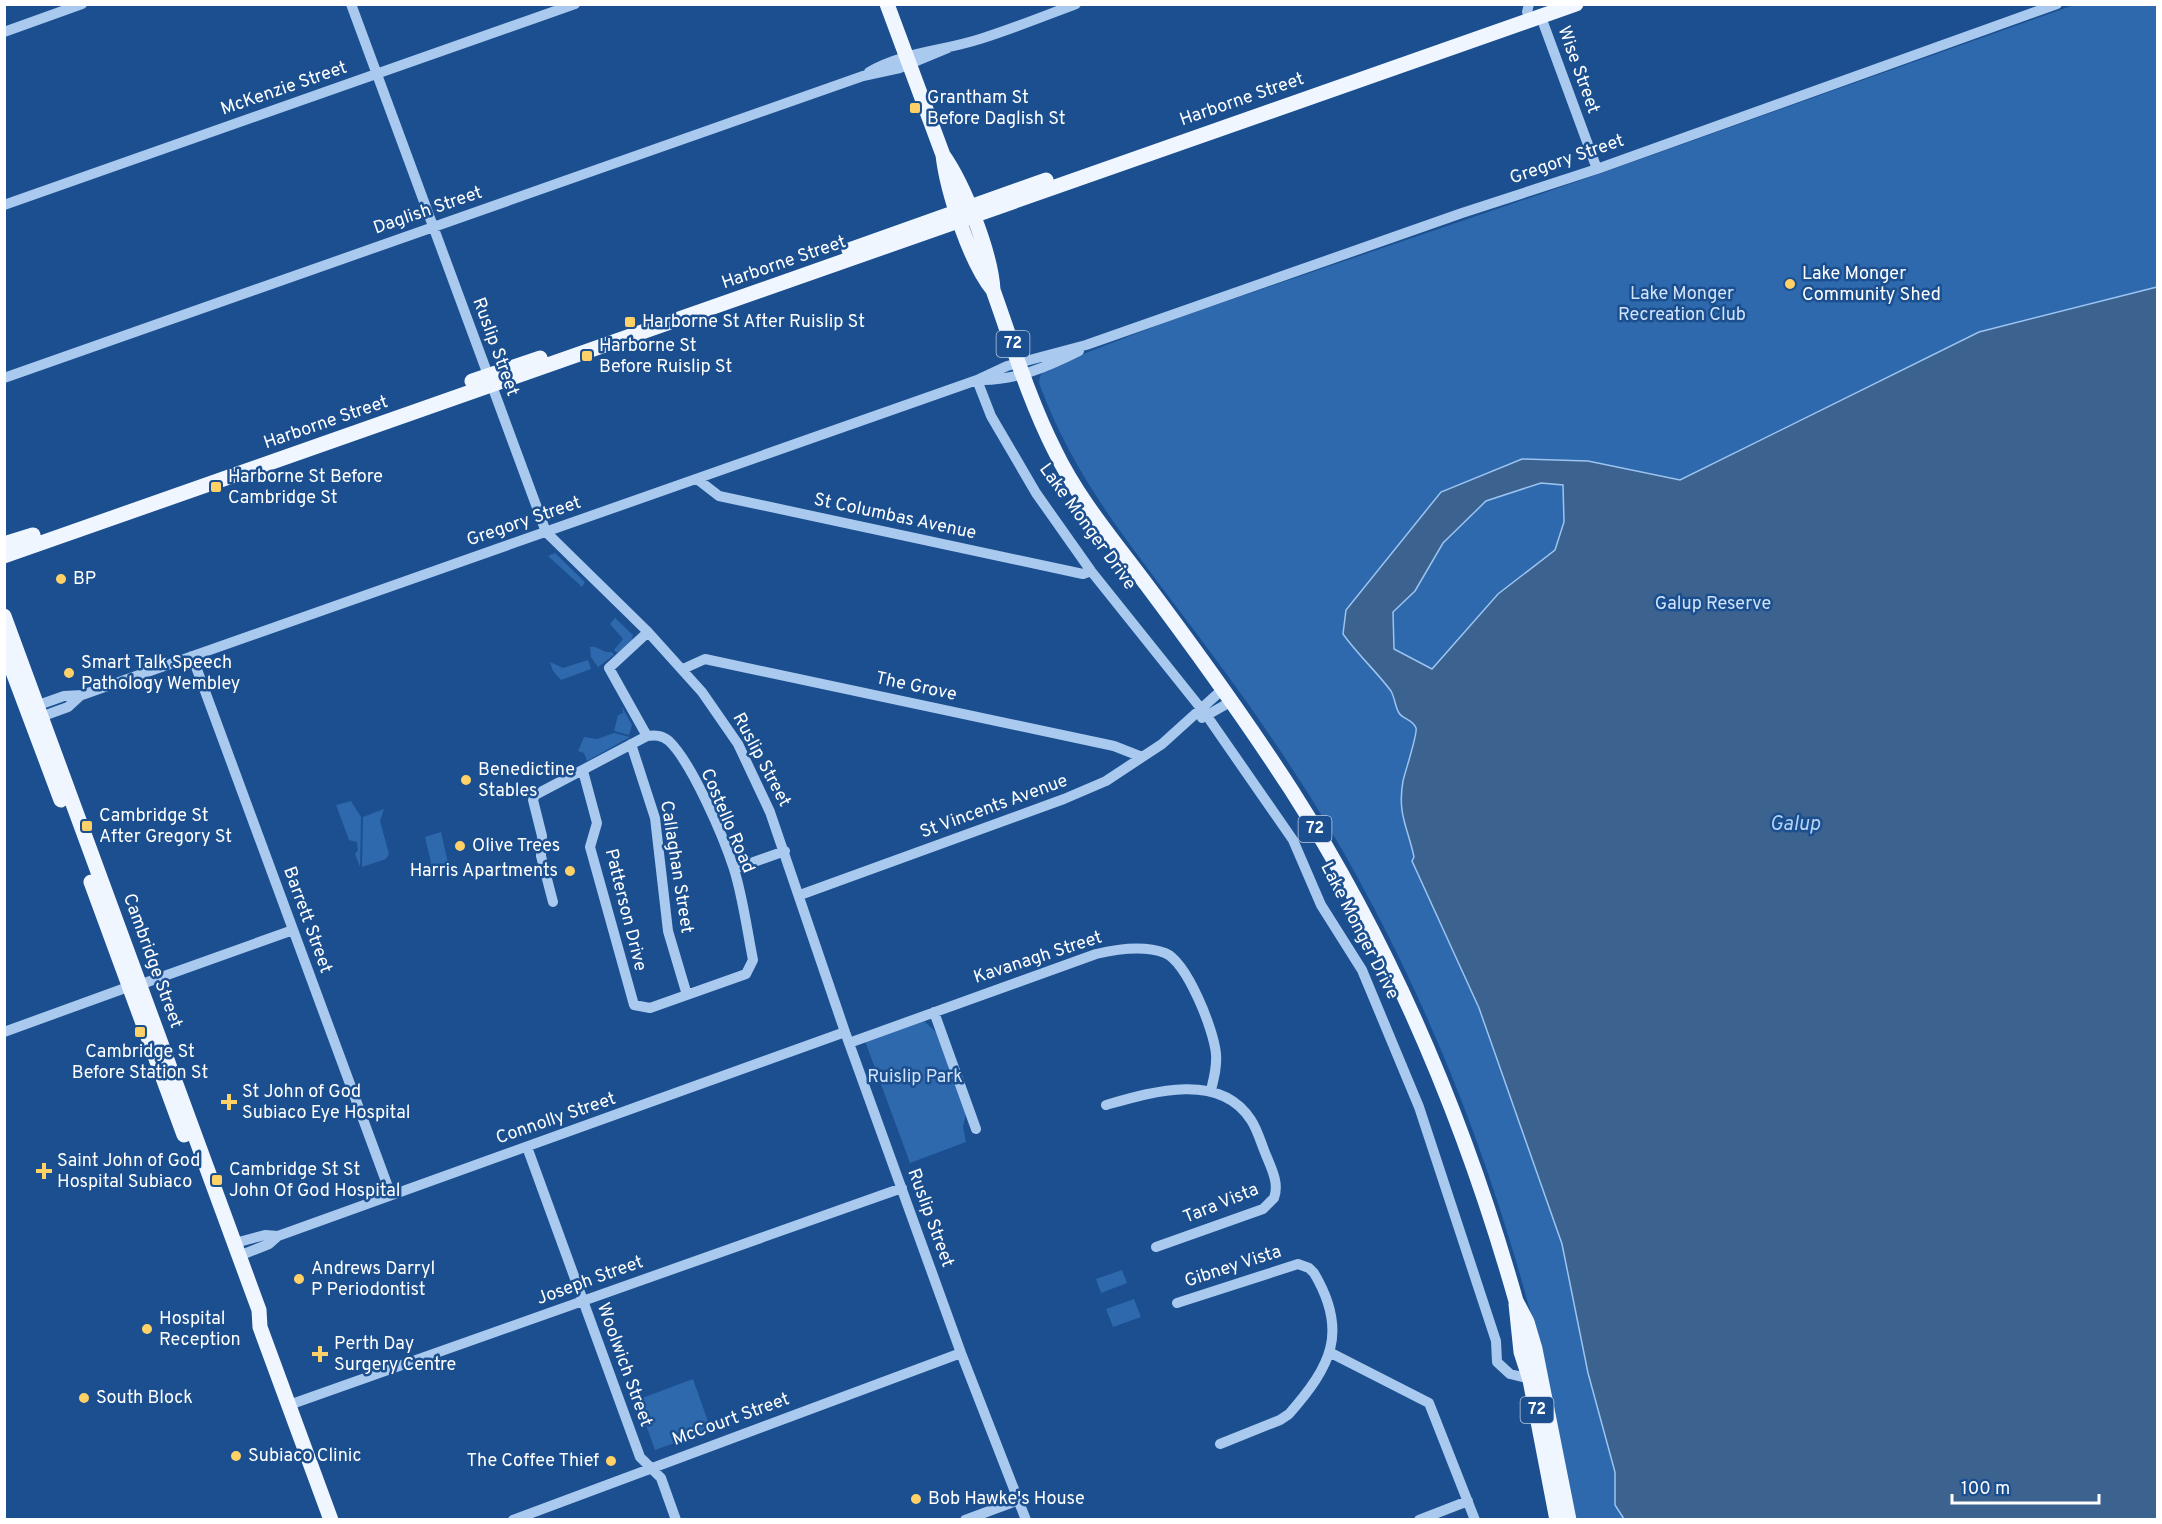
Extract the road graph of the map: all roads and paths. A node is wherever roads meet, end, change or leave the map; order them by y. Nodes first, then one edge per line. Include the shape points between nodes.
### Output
1 (82, 4) edge
2 (351, 4) edge
3 (575, 4) edge
4 (887, 4) edge
5 (1076, 4) edge
6 (1576, 4) edge
7 (2057, 4) edge
8 (2041, 7) edge
9 (1536, 9) edge
10 (4, 32) edge
11 (908, 61) junction
12 (376, 74) junction
13 (1597, 169) junction
14 (4, 205) edge
15 (965, 213) junction
16 (433, 227) junction
17 (1022, 368) junction
18 (4, 378) edge
19 (490, 380) junction
20 (977, 380) junction
21 (696, 479) junction
22 (546, 532) junction
23 (4, 544) edge
24 (4, 556) edge
25 (1091, 571) junction
26 (4, 616) edge
27 (648, 632) junction
28 (4, 648) edge
29 (192, 656) junction
30 (683, 669) junction
31 (1228, 694) junction
32 (1204, 711) junction
33 (34, 713) junction
34 (647, 736) junction
35 (631, 744) junction
36 (1142, 757) junction
37 (583, 771) junction
38 (785, 852) junction
39 (734, 869) junction
40 (800, 895) junction
41 (553, 902) dead end
42 (293, 930) junction
43 (134, 986) junction
44 (687, 995) junction
45 (934, 1012) junction
46 (4, 1032) edge
47 (847, 1038) junction
48 (1211, 1090) junction
49 (1106, 1105) dead end
50 (976, 1129) dead end
51 (527, 1147) junction
52 (902, 1188) junction
53 (391, 1196) junction
54 (1156, 1247) dead end
55 (237, 1250) junction
56 (583, 1301) junction
57 (1177, 1303) dead end
58 (258, 1321) junction
59 (961, 1353) junction
60 (1331, 1353) junction
61 (1536, 1380) junction
62 (289, 1406) junction
63 (1220, 1444) dead end
64 (650, 1468) junction
65 (1019, 1500) junction
66 (1468, 1502) junction
67 (331, 1520) edge
68 (513, 1520) edge
69 (676, 1520) edge
70 (965, 1520) edge
71 (1026, 1520) edge
72 (1419, 1520) edge
73 (1475, 1520) edge
74 (1557, 1520) edge
75 (1569, 1520) edge

1 - 10 street
2 - 12 street, Ruslip Street
3 - 12 street, McKenzie Street
4 - 11 main road, 72
5 - 11 street, Daglish Street
6 - 9 main road, Harborne Street
7 - 8 street, Gregory Street
8 - 13 street, Gregory Street
9 - 13 street, Wise Street
9 - 15 main road, Harborne Street
11 - 15 main road, 72 via 943,155 956,174
11 - 16 street, Daglish Street via 881,65 863,76
12 - 14 street, McKenzie Street
12 - 16 street, Ruslip Street
13 - 17 street, Gregory Street
15 - 17 main road, 72 via 992,271 993,290
15 - 19 main road, Harborne Street
16 - 18 street, Daglish Street
16 - 19 street, Ruslip Street
17 - 20 street, Gregory Street via 995,371
17 - 31 main road, Lake Monger Drive / 72 via 1055,451 1080,495
19 - 22 street, Ruslip Street
19 - 23 main road, Harborne Street
19 - 24 main road, Harborne Street
20 - 21 street, Gregory Street
20 - 25 street, Lake Monger Drive via 991,416 1036,493
21 - 22 street, Gregory Street
21 - 25 street, St Columbas Avenue via 719,496 1083,574
22 - 27 street, Ruslip Street
22 - 29 street, Gregory Street
25 - 32 street, Lake Monger Drive
26 - 33 main road, Cambridge Street
27 - 30 street, Ruslip Street
27 - 34 street via 609,668
28 - 33 main road, Cambridge Street
29 - 33 street, Gregory Street via 82,695 64,696
29 - 42 street, Barrett Street
30 - 36 street, The Grove via 705,658 1114,746
30 - 38 street, Ruslip Street via 738,744 771,812
31 - 32 street, St Vincents Avenue
31 - 61 main road, Lake Monger Drive / 72 via 1333,858 1414,1015 1473,1160 1516,1301 1527,1322
32 - 36 street, St Vincents Avenue
32 - 61 street, Lake Monger Drive via 1293,840 1321,905 1362,970 1419,1107 1496,1341 1497,1362 1510,1374
33 - 43 main road, Cambridge Street
34 - 35 street
34 - 39 street, Costello Road via 666,739 685,763
35 - 37 street
35 - 44 street, Callaghan Street via 655,818 668,931
36 - 40 street, St Vincents Avenue via 1106,781 1064,799
37 - 41 street via 539,791 533,800
37 - 44 street, Patterson Drive via 597,823 590,847 631,1001 639,1008 650,1008
38 - 39 street
38 - 40 street, Ruslip Street
39 - 44 street, Costello Road via 753,960 746,974
40 - 47 street, Ruslip Street
42 - 43 street
42 - 53 street, Barrett Street
43 - 46 street
43 - 55 main road, Cambridge Street
43 - 58 main road, Cambridge Street via 250,1313
45 - 47 street, Kavanagh Street
45 - 48 street, Kavanagh Street via 1096,954 1121,949 1163,952 1185,971 1213,1036 1216,1064
45 - 50 street
47 - 51 street, Connolly Street
47 - 52 street, Ruslip Street
48 - 49 street via 1158,1091
48 - 54 street, Tara Vista via 1252,1120 1276,1181 1276,1195 1263,1209
51 - 53 street, Connolly Street
51 - 56 street, Woolwich Street
52 - 56 street, Joseph Street
52 - 59 street, Ruslip Street
53 - 55 street, Connolly Street via 278,1236 265,1235
55 - 58 main road, Cambridge Street via 259,1310
56 - 62 street, Joseph Street
56 - 64 street, Woolwich Street via 640,1457
57 - 60 street, Gibney Vista via 1286,1266 1304,1265 1318,1281 1333,1319
58 - 62 main road, Cambridge Street
59 - 64 street, McCourt Street
59 - 65 street, Ruslip Street
60 - 63 street via 1290,1414
60 - 66 street via 1429,1403
61 - 74 main road, Lake Monger Drive / 72
61 - 75 main road, Lake Monger Drive / 72
62 - 67 main road, Cambridge Street
64 - 68 street, McCourt Street
64 - 69 street, Woolwich Street via 661,1478
65 - 70 street
65 - 71 street, Ruslip Street
66 - 72 street
66 - 73 street

